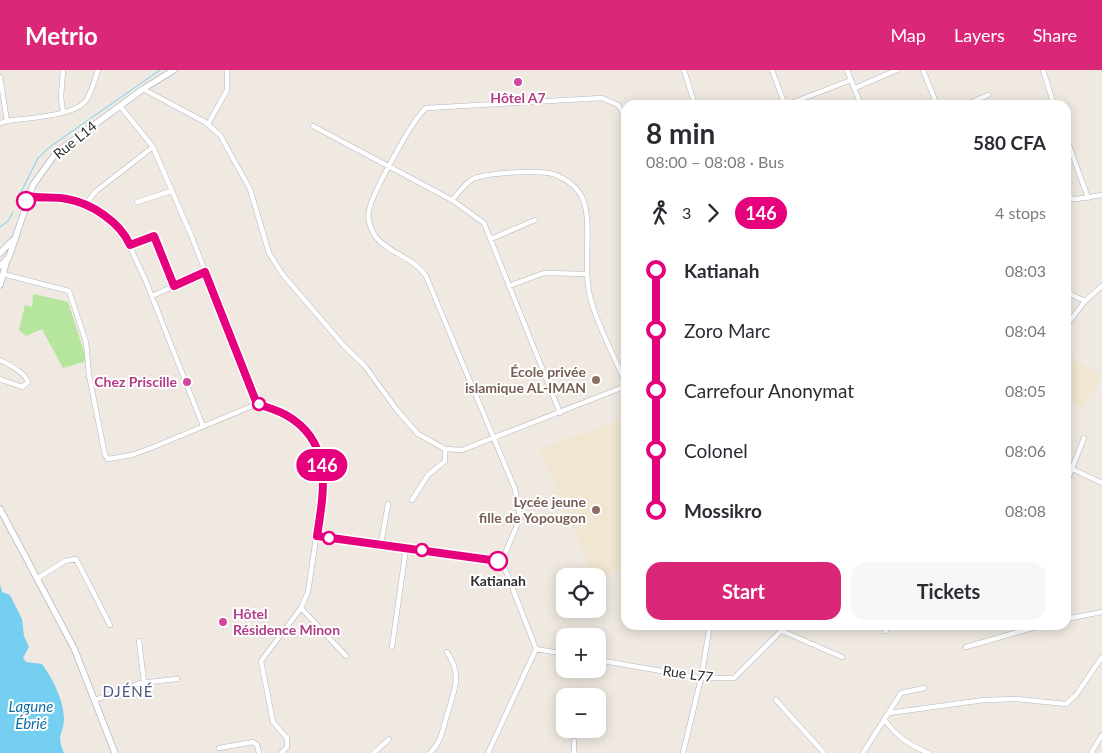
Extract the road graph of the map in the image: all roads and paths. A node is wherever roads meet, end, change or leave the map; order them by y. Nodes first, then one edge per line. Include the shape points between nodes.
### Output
1 (63, 70) edge
2 (98, 70) edge
3 (227, 70) edge
4 (684, 70) edge
5 (772, 70) edge
6 (847, 70) edge
7 (897, 70) edge
8 (923, 70) edge
9 (1043, 70) edge
10 (172, 71) edge
11 (0, 77) edge
12 (851, 80) junction
13 (855, 88) junction
14 (143, 89) junction
15 (988, 95) dead end
16 (693, 100) edge
17 (784, 100) edge
18 (799, 100) edge
19 (859, 100) edge
20 (935, 100) edge
21 (976, 100) edge
22 (1052, 100) edge
23 (120, 106) junction
24 (621, 110) edge
25 (64, 112) junction
26 (7, 121) junction
27 (0, 123) edge
28 (208, 124) junction
29 (313, 126) dead end
30 (153, 147) junction
31 (1071, 151) edge
32 (388, 167) junction
33 (172, 190) junction
34 (1102, 195) edge
35 (28, 196) junction
36 (1071, 198) edge
37 (1088, 198) junction
38 (452, 200) junction
39 (138, 202) dead end
40 (85, 205) junction
41 (535, 220) dead end
42 (491, 239) junction
43 (12, 241) junction
44 (130, 245) junction
45 (0, 253) edge
46 (7, 260) junction
47 (0, 266) edge
48 (205, 272) junction
49 (3, 274) junction
50 (586, 274) junction
51 (0, 285) edge
52 (174, 286) junction
53 (509, 286) junction
54 (1101, 288) edge
55 (1071, 294) edge
56 (152, 296) junction
57 (1085, 301) junction
58 (1071, 319) edge
59 (0, 360) edge
60 (621, 373) edge
61 (0, 379) edge
62 (621, 387) edge
63 (257, 404) junction
64 (560, 413) junction
65 (203, 426) junction
66 (1084, 438) dead end
67 (494, 439) junction
68 (445, 448) junction
69 (1072, 469) joint
70 (1102, 483) edge
71 (412, 500) dead end
72 (388, 504) dead end
73 (0, 509) edge
74 (317, 536) junction
75 (381, 544) junction
76 (406, 548) junction
77 (502, 561) junction
78 (38, 578) junction
79 (301, 608) junction
80 (1102, 612) edge
81 (1071, 618) edge
82 (110, 625) dead end
83 (709, 630) edge
84 (1026, 630) edge
85 (782, 631) joint
86 (139, 641) dead end
87 (392, 647) dead end
88 (966, 647) dead end
89 (536, 648) junction
90 (447, 652) dead end
91 (556, 652) edge
92 (346, 656) dead end
93 (842, 657) dead end
94 (1102, 657) edge
95 (606, 661) edge
96 (701, 678) junction
97 (177, 679) dead end
98 (144, 682) junction
99 (924, 688) dead end
100 (95, 700) junction
101 (776, 700) dead end
102 (889, 713) junction
103 (884, 719) junction
104 (1102, 735) edge
105 (389, 739) dead end
106 (574, 741) dead end
107 (220, 748) dead end
108 (115, 753) edge
109 (260, 753) edge
110 (281, 753) edge
111 (374, 753) edge
112 (430, 753) edge
113 (488, 753) edge
114 (574, 753) edge
115 (684, 753) edge
116 (824, 753) edge
117 (863, 753) edge
118 (929, 753) edge
119 (1091, 753) edge

1 - 25 street via 61,96
2 - 25 street via 87,100
3 - 28 street via 227,90
4 - 16 street
5 - 17 street
6 - 12 street
7 - 13 street
8 - 20 street
9 - 22 street
10 - 14 street, Rue L14
11 - 26 street
12 - 13 street
12 - 18 street
13 - 19 street
14 - 23 street, Rue L14
14 - 28 street
15 - 21 street
23 - 30 street
23 - 35 street, Rue L14 via 56,153 35,180
24 - 32 street via 602,98 431,106 422,111
25 - 26 street
26 - 27 street
28 - 68 street via 220,135 250,189 268,253 274,263 364,365 418,434
29 - 32 street
30 - 33 street
30 - 40 street via 96,191
31 - 37 street
32 - 38 street
32 - 67 street via 369,210 371,226 380,242 415,263 426,276
33 - 39 street
33 - 48 street
34 - 37 street
35 - 40 street via 65,198
35 - 43 street, Rue L14
36 - 37 street
38 - 42 street via 484,224
38 - 50 street via 471,180 487,174 549,173 562,178 582,195 586,208
40 - 44 street via 118,226
41 - 42 street
42 - 53 street
43 - 45 street, Rue L14
43 - 46 street, Rue L14
44 - 52 street via 154,236
44 - 56 street
46 - 47 street
46 - 49 street, Rue L14
48 - 52 street
48 - 63 street
49 - 51 street, Rue L14
49 - 65 street via 69,291 86,342 89,375 108,460 141,452
50 - 53 street via 544,273
50 - 60 street via 591,298
52 - 56 street
53 - 64 street
54 - 57 street
55 - 57 street
56 - 65 street
57 - 58 street
59 - 61 street via 28,382 22,387
62 - 64 street
63 - 65 street
63 - 74 street via 285,414 300,424 318,450 324,477
64 - 67 street
66 - 69 street
67 - 68 street via 462,450
67 - 77 street via 515,489 520,510 518,527
68 - 71 street via 445,460 428,475
69 - 70 street
72 - 75 street
73 - 78 street
74 - 75 street
74 - 79 street via 312,577
75 - 76 street
76 - 77 street
76 - 87 street
77 - 89 street
78 - 82 street via 65,561 76,559
78 - 100 street via 74,648
79 - 92 street
79 - 110 street via 261,661 273,722 287,738 287,747
80 - 81 street
83 - 96 street
84 - 88 street
85 - 93 street
85 - 96 street, Rue L77 via 734,678
86 - 98 street
89 - 91 street
89 - 113 street
90 - 112 street via 457,673 457,686 442,736
94 - 102 street via 1066,704 1016,699 984,700
95 - 96 street, Rue L77
96 - 115 street
97 - 98 street
98 - 100 street
99 - 102 street via 901,693
100 - 108 street
101 - 116 street
102 - 103 street
103 - 117 street
103 - 118 street via 894,733
104 - 119 street
105 - 111 street
106 - 114 street
107 - 109 street via 253,742

